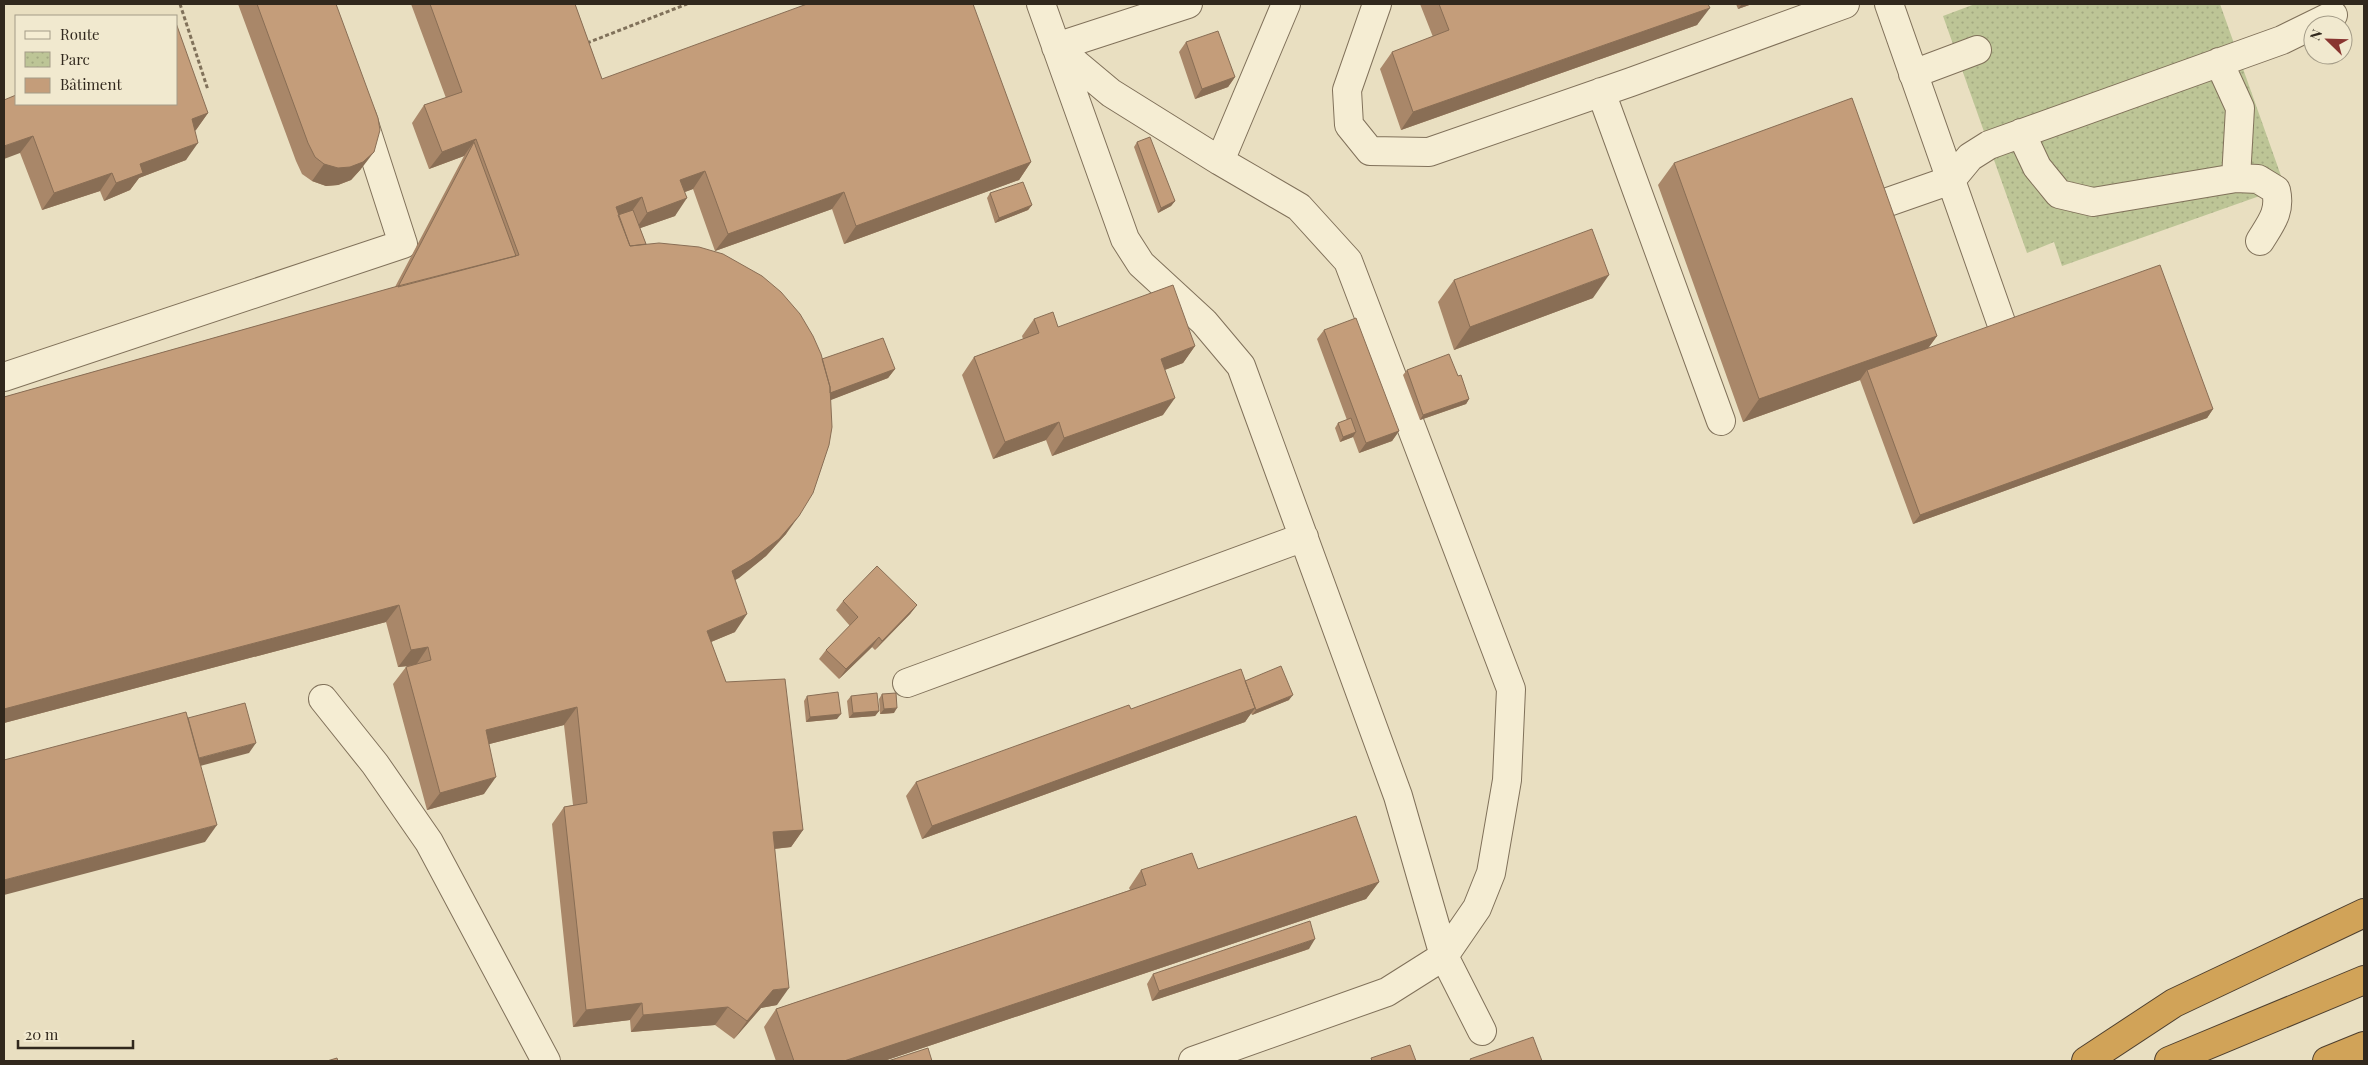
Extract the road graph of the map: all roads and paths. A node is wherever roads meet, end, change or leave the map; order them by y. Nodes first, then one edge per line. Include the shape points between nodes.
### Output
1 (180, 4) edge
2 (687, 4) edge
3 (1041, 4) edge
4 (1188, 4) edge
5 (1286, 4) edge
6 (1377, 4) edge
7 (1845, 4) edge
8 (1889, 4) edge
9 (2303, 30) edge
10 (582, 46) edge
11 (1056, 47) junction
12 (1977, 50) dead end
13 (2219, 62) junction
14 (1913, 74) junction
15 (208, 90) dead end
16 (1601, 92) junction
17 (355, 96) edge
18 (2021, 133) junction
19 (1220, 161) junction
20 (2236, 178) junction
21 (1951, 180) junction
22 (1868, 209) edge
23 (2260, 241) dead end
24 (2003, 328) edge
25 (4, 377) edge
26 (1721, 422) dead end
27 (1304, 537) junction
28 (907, 682) dead end
29 (323, 699) dead end
30 (2364, 913) edge
31 (1444, 956) junction
32 (2364, 980) edge
33 (1482, 1031) dead end
34 (2364, 1046) edge
35 (546, 1061) edge
36 (1192, 1061) edge
37 (2086, 1061) edge
38 (2169, 1061) edge
39 (2327, 1061) edge

1 - 15 path
2 - 10 path
3 - 11 street
4 - 11 street
5 - 19 street
6 - 16 street via 1347,90 1350,125 1370,151 1429,152
7 - 16 street
8 - 14 street
9 - 13 street
11 - 19 street via 1111,93
11 - 27 street via 1125,239 1141,264 1204,322 1242,366
12 - 14 street
13 - 18 street
13 - 20 street via 2240,108
14 - 21 street
16 - 26 street
17 - 25 street via 402,244
18 - 20 street via 2037,167 2059,194 2093,202
18 - 21 street via 1989,145 1970,157
19 - 31 street via 1299,207 1348,261 1511,689 1507,780 1491,873 1477,908
20 - 23 street via 2258,179 2276,190 2279,203
21 - 22 street
21 - 24 street
27 - 28 street
27 - 31 street via 1398,796
29 - 35 street via 376,764 429,842
30 - 37 highway via 2174,1002
31 - 33 street
31 - 36 street via 1387,992
32 - 38 highway
34 - 39 highway

